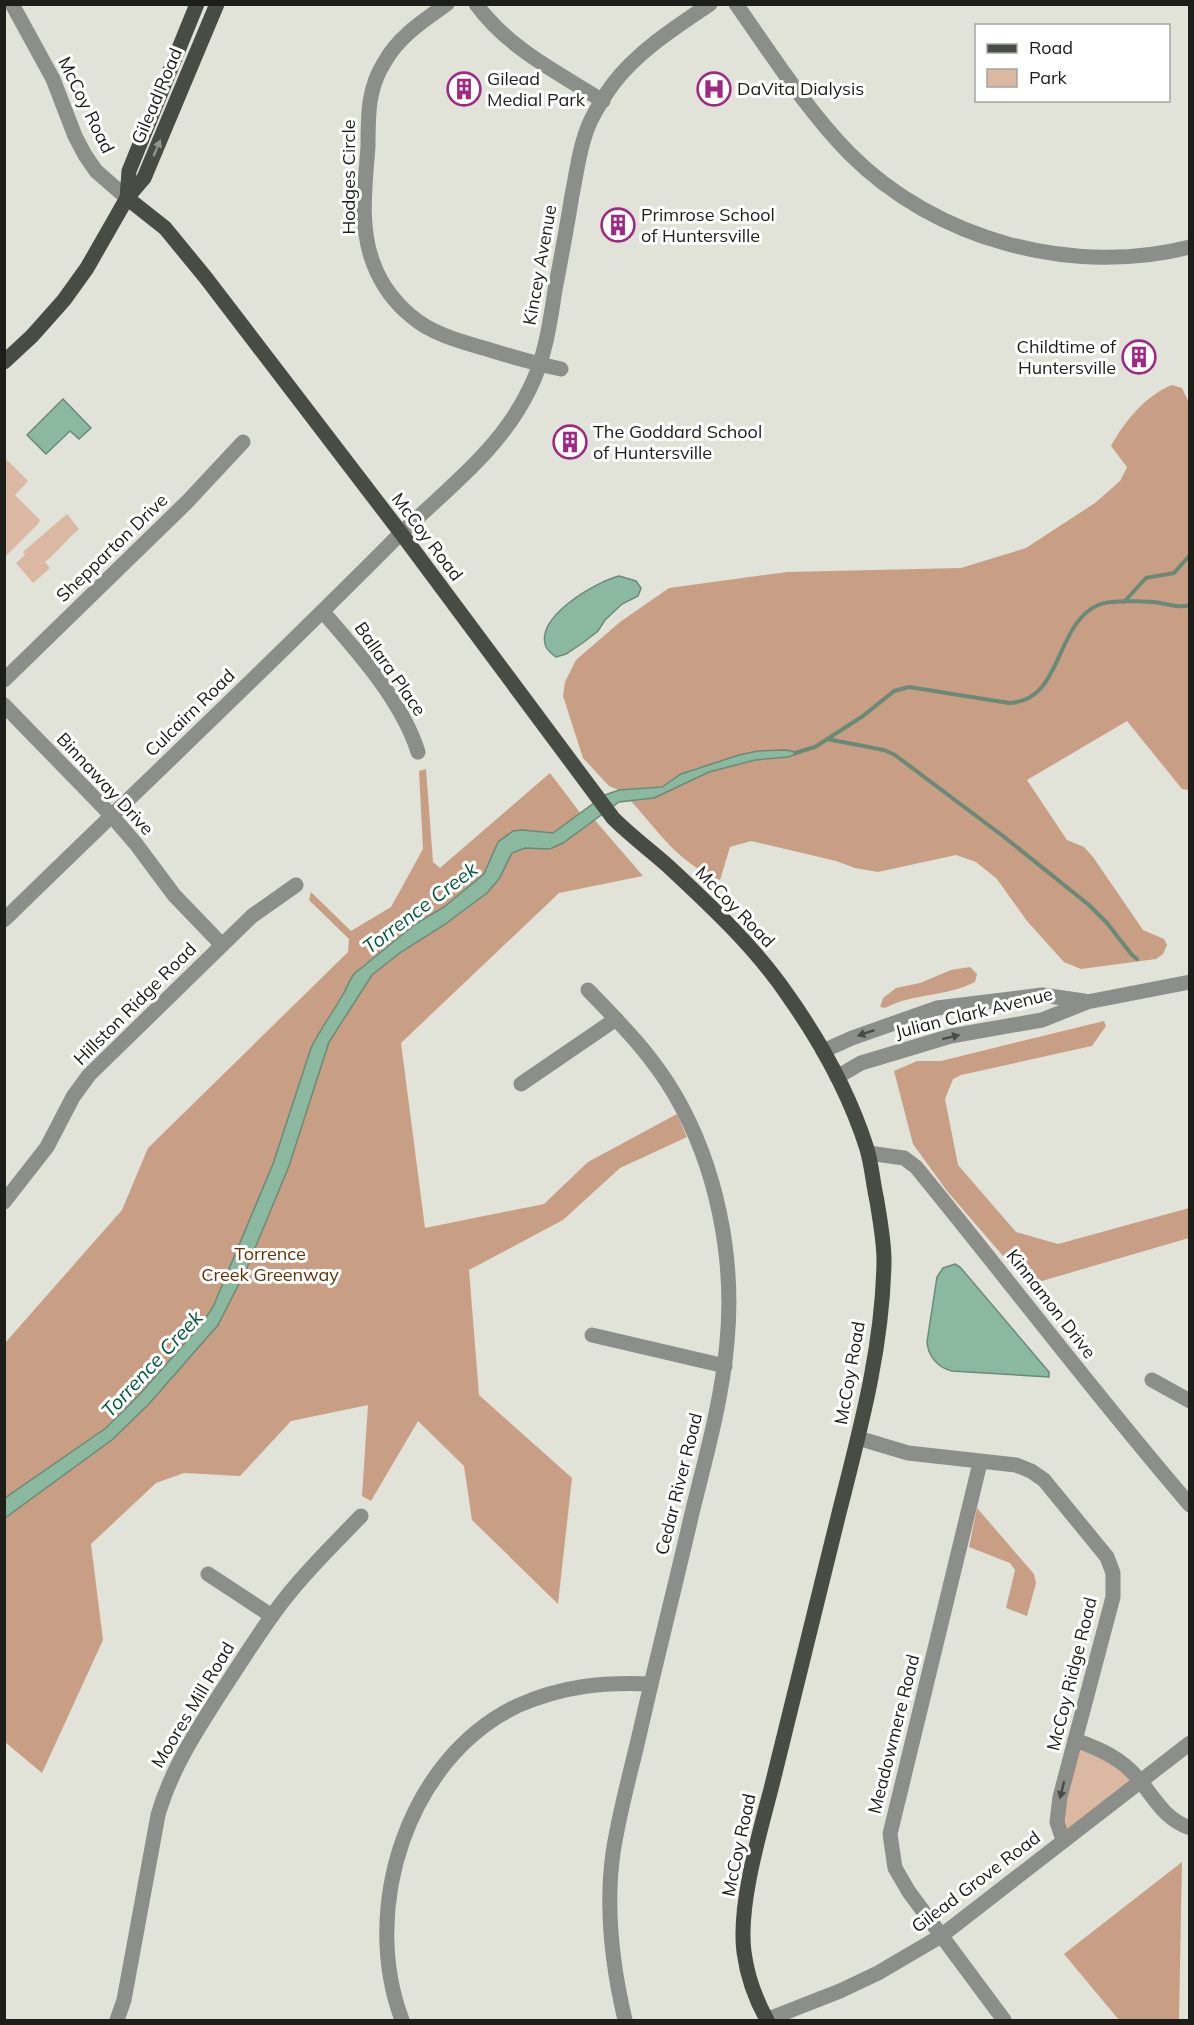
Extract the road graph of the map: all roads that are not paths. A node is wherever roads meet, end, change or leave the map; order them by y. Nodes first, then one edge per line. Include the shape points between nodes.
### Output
1 (12, 4) edge
2 (197, 4) edge
3 (217, 4) edge
4 (447, 4) edge
5 (476, 4) edge
6 (710, 4) edge
7 (736, 4) edge
8 (603, 101) junction
9 (127, 198) junction
10 (1190, 247) edge
11 (4, 362) edge
12 (539, 365) junction
13 (561, 369) dead end
14 (243, 442) dead end
15 (401, 534) junction
16 (323, 612) junction
17 (4, 680) edge
18 (4, 705) edge
19 (418, 752) dead end
20 (111, 815) junction
21 (296, 885) dead end
22 (4, 920) edge
23 (222, 945) junction
24 (1190, 982) edge
25 (588, 990) dead end
26 (1087, 1002) junction
27 (616, 1019) junction
28 (824, 1051) junction
29 (837, 1077) junction
30 (521, 1084) dead end
31 (868, 1153) junction
32 (4, 1202) edge
33 (592, 1335) dead end
34 (725, 1366) junction
35 (1152, 1380) dead end
36 (1190, 1401) edge
37 (858, 1438) junction
38 (980, 1462) junction
39 (1190, 1505) edge
40 (361, 1516) dead end
41 (208, 1574) dead end
42 (272, 1616) junction
43 (651, 1684) junction
44 (1075, 1740) junction
45 (1190, 1743) edge
46 (1140, 1781) junction
47 (1190, 1828) edge
48 (1064, 1840) junction
49 (941, 1936) junction
50 (117, 2020) edge
51 (402, 2020) edge
52 (625, 2020) edge
53 (767, 2020) edge
54 (1004, 2020) edge

1 - 9 street, McCoy Road via 53,79 86,155 96,171
2 - 9 main road, Gilead Road via 129,171
9 -> 3 main road, Gilead Road via 144,178
4 - 12 street, Hodges Circle via 395,47 376,79 370,101 365,189 371,255 381,282 394,299 429,329
5 - 8 street via 519,49
6 - 8 street, Kincey Avenue via 642,54 614,83
7 - 10 street via 838,141 864,167 919,207 973,232 1035,251 1128,258
8 - 12 street, Kincey Avenue via 591,121 578,162
9 - 11 main road, Gilead Road via 64,300
9 - 15 main road, McCoy Road via 165,228 206,278
12 - 13 street, Hodges Circle
12 - 15 street, Kincey Avenue via 517,414 503,433
14 - 17 street, Shepparton Drive via 183,506
15 - 16 street, Culcairn Road
15 - 28 main road, McCoy Road via 589,788 633,838 664,863 754,953 788,995
16 - 19 street, Ballara Place via 406,721
16 - 20 street, Culcairn Road
18 - 20 street, Binnaway Drive
20 - 22 street, Culcairn Road
20 - 23 street, Binnaway Drive via 174,895
21 - 23 street, Hillston Ridge Road via 252,916
23 - 32 street, Hillston Ridge Road via 89,1075 47,1147
24 - 26 street, Julian Clark Avenue
25 - 27 street, Cedar River Road
26 -> 28 street, Julian Clark Avenue via 1042,995 937,1008
29 -> 26 street, Julian Clark Avenue via 861,1063 951,1036 1042,1020
27 - 30 street
27 - 34 street, Cedar River Road via 651,1059 674,1094 704,1160 727,1264
28 - 29 main road, McCoy Road
29 - 31 main road, McCoy Road
31 - 37 main road, McCoy Road via 882,1233 883,1288 876,1354
31 - 39 street, Kinnamon Drive via 904,1158 916,1167
33 - 34 street
34 - 43 street, Cedar River Road
35 - 36 street
37 - 38 street, McCoy Ridge Road via 908,1454
37 - 53 main road, McCoy Road via 764,1816 745,1909 743,1931 748,1973
38 - 44 street, McCoy Ridge Road via 1016,1465 1044,1480 1107,1557 1113,1573 1113,1597
38 - 49 street, Meadowmere Road via 890,1834 895,1868
40 - 42 street, Moores Mill Road
41 - 42 street
42 - 50 street, Moores Mill Road via 197,1731 166,1790
43 - 51 street via 584,1685 540,1697 481,1729 435,1777 406,1832 389,1897 388,1956
43 - 52 street, Cedar River Road via 618,1824 610,1885 612,1951
44 - 46 street via 1114,1758
44 -> 48 street, McCoy Ridge Road via 1057,1822
45 - 46 street, Gilead Grove Road
46 - 47 street via 1168,1817
46 - 48 street, Gilead Grove Road
48 - 49 street, Gilead Grove Road
49 - 53 street, Gilead Grove Road via 878,1973
49 - 54 street, Meadowmere Road

